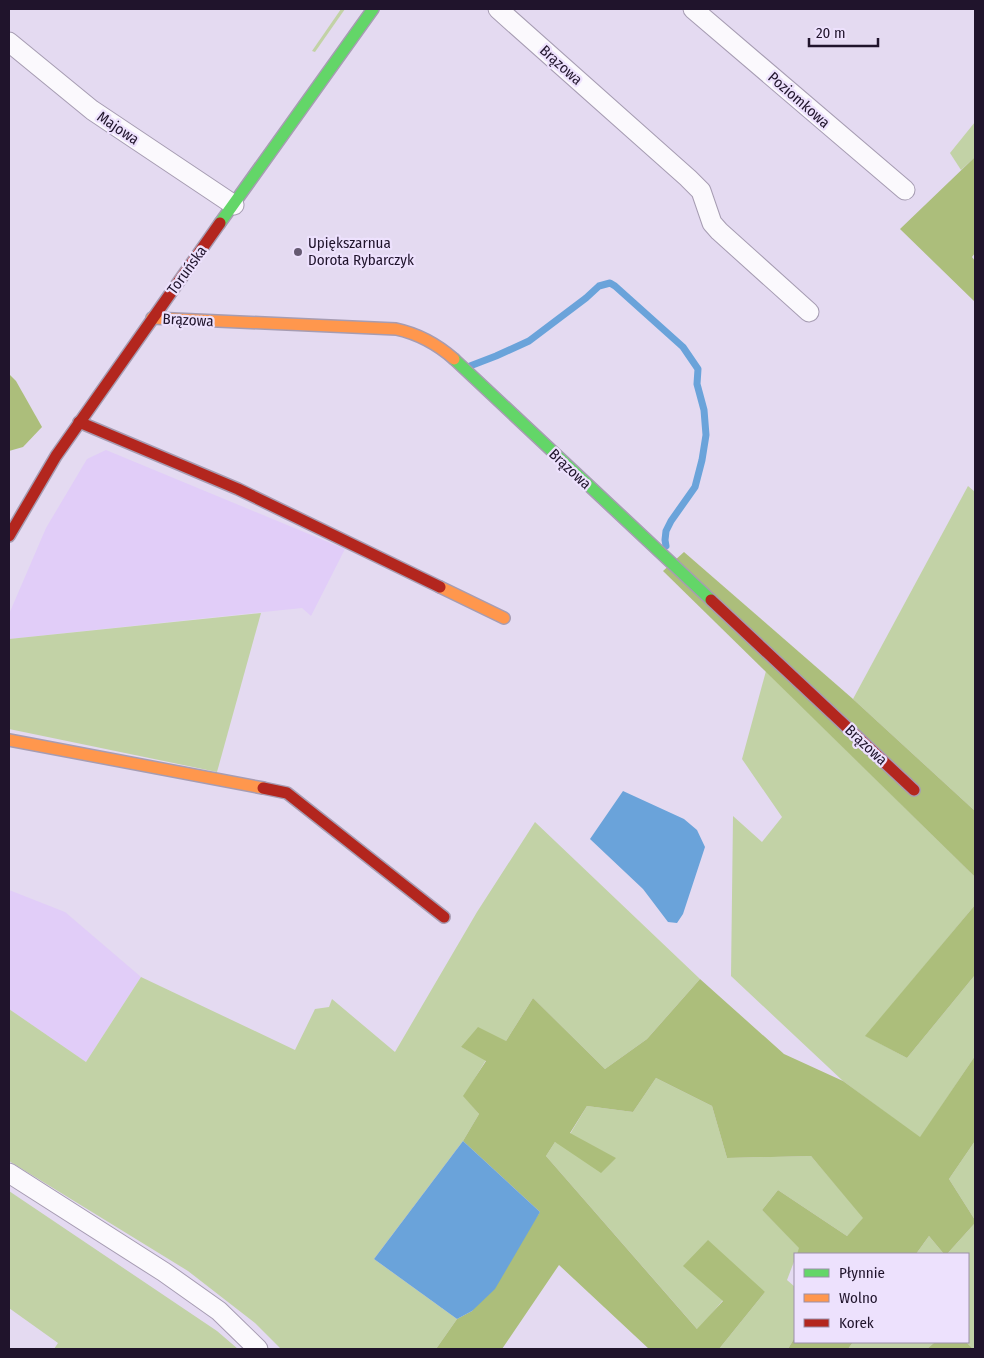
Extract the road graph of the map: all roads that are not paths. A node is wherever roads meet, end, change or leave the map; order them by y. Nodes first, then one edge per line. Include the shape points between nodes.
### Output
1 (372, 9) edge
2 (498, 9) edge
3 (693, 9) edge
4 (9, 42) edge
5 (905, 190) dead end
6 (234, 205) junction
7 (809, 312) dead end
8 (152, 318) junction
9 (79, 422) junction
10 (9, 536) edge
11 (504, 618) dead end
12 (9, 740) edge
13 (914, 790) dead end
14 (444, 917) dead end
15 (9, 1173) edge
16 (258, 1349) edge

1 - 6 street, Toruńska
2 - 7 street, Brązowa via 688,178 701,191 712,223
3 - 5 street, Poziomkowa
4 - 6 street, Majowa via 92,110
6 - 8 street, Toruńska
8 - 9 street, Toruńska
8 - 13 street, Brązowa via 396,329 410,331 432,342 454,359
9 - 10 street, Toruńska
9 - 11 street via 238,489
12 - 14 street via 287,793
15 - 16 street via 164,1272 219,1311

